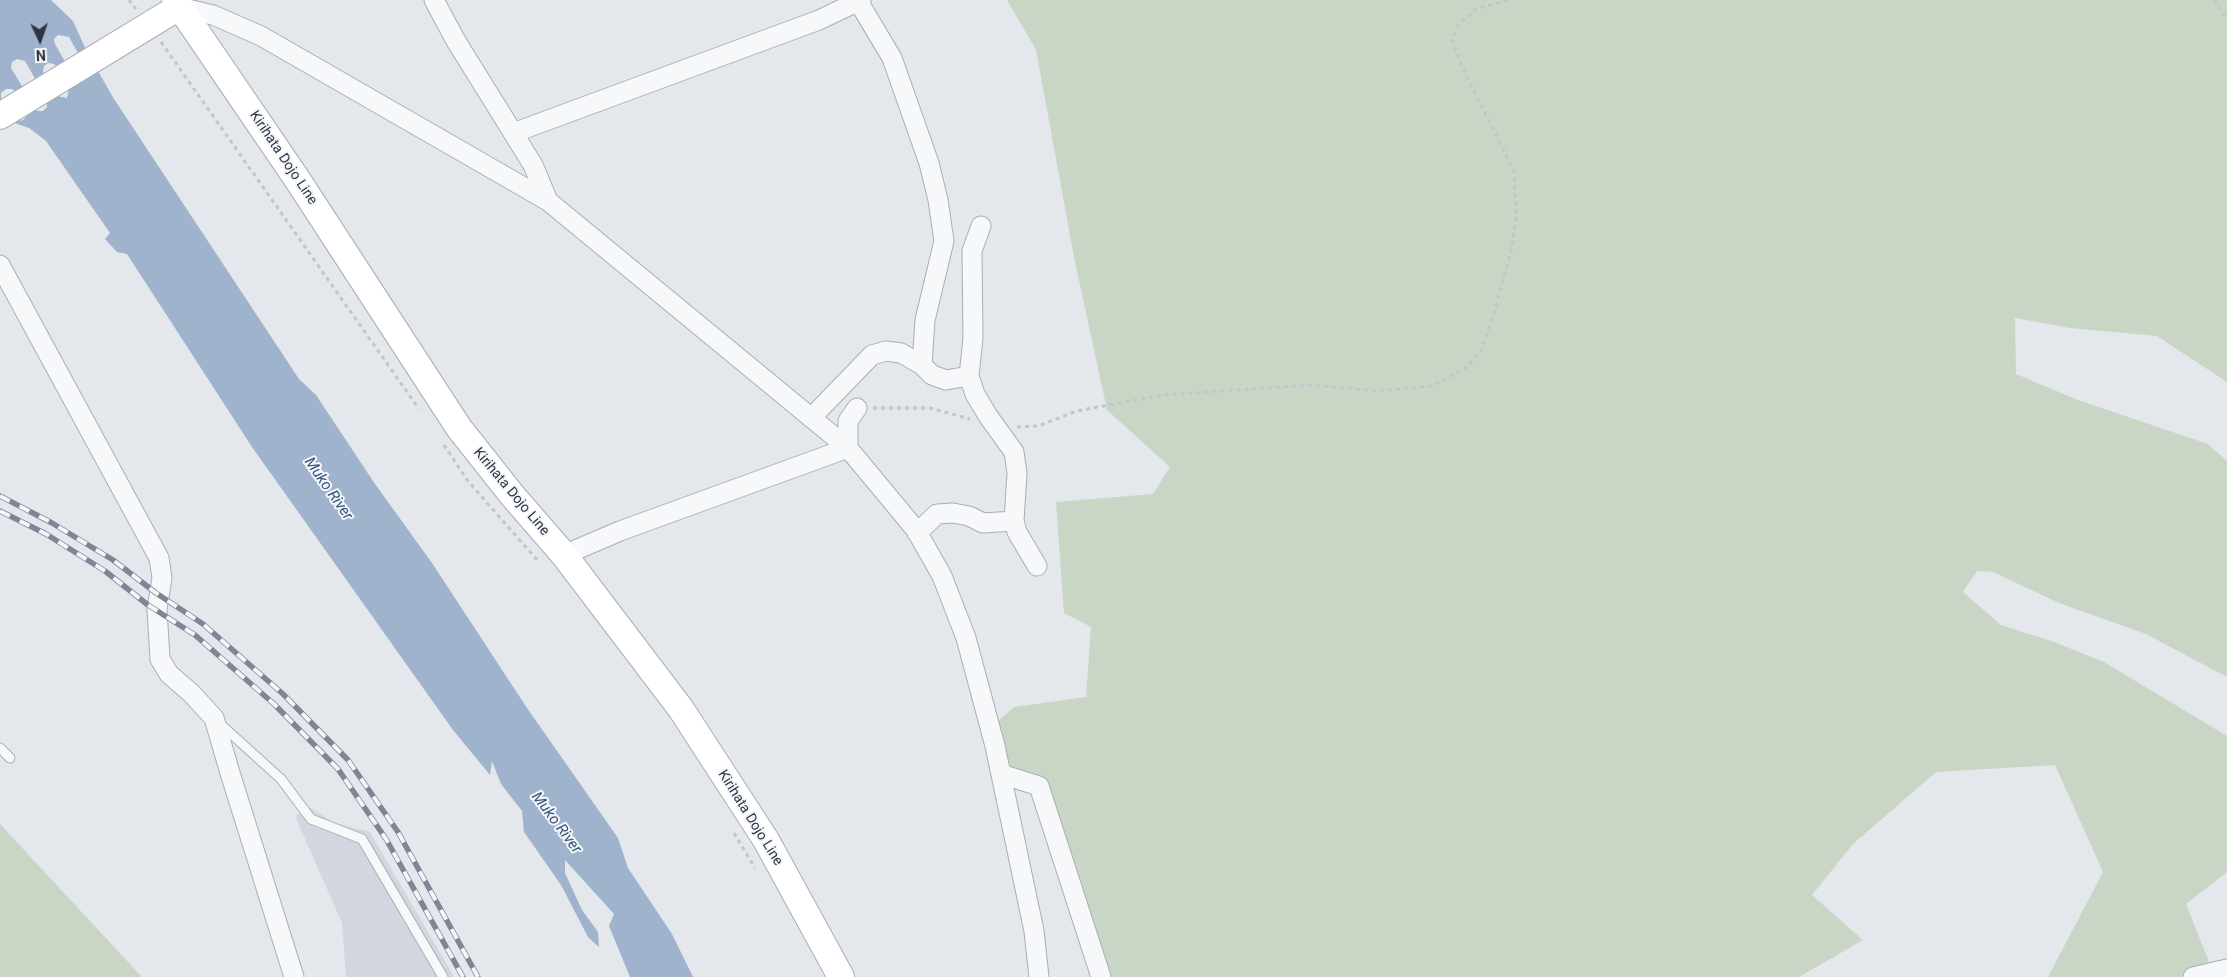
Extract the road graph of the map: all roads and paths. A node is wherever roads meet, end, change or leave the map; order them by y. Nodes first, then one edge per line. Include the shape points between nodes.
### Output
1 (434, 0) edge
2 (1508, 0) edge
3 (2214, 0) edge
4 (860, 1) edge
5 (177, 3) edge
6 (2227, 20) edge
7 (0, 116) edge
8 (513, 133) junction
9 (548, 201) junction
10 (981, 226) dead end
11 (0, 265) edge
12 (922, 365) junction
13 (969, 376) junction
14 (857, 408) joint
15 (811, 418) junction
16 (975, 420) dead end
17 (1011, 427) dead end
18 (848, 448) junction
19 (1014, 521) junction
20 (917, 533) junction
21 (564, 555) junction
22 (1037, 566) dead end
23 (214, 718) junction
24 (0, 748) edge
25 (10, 758) dead end
26 (1000, 774) junction
27 (2227, 969) edge
28 (294, 977) edge
29 (443, 977) edge
30 (841, 977) edge
31 (1040, 977) edge
32 (1102, 977) edge
33 (2193, 977) edge

1 - 8 street
2 - 17 path via 1476,9 1458,26 1452,40 1462,67 1514,170 1516,215 1512,248 1493,316 1481,351 1466,367 1432,386 1378,390 1311,385 1162,395 1077,412 1038,426
3 - 6 path
4 - 8 street via 820,20
4 - 12 street via 892,58 929,163 938,200 944,241 925,320
5 - 7 main road via 150,25
5 - 9 street via 261,36
5 - 21 main road, Kirihata Dojo Line via 297,179 459,428
8 - 9 street via 533,165
9 - 15 street
10 - 13 street via 972,251 973,338
11 - 23 street via 159,558 162,578 157,609 160,659 169,674
12 - 13 street via 932,375 946,380
12 - 15 street via 901,354 886,352 872,355
13 - 19 street via 988,416 1014,452 1017,472
14 - 16 path via 930,408
14 - 18 street via 848,421
15 - 18 street
18 - 20 street
18 - 21 street via 620,530
19 - 20 street via 983,523 969,516 937,514
19 - 22 street
20 - 26 street via 942,576 966,638
21 - 30 main road, Kirihata Dojo Line via 681,709 766,840
23 - 28 street
23 - 29 lane via 280,779 312,819 362,838
24 - 25 lane
26 - 31 street via 1034,931
26 - 32 street via 1039,786
27 - 33 street

